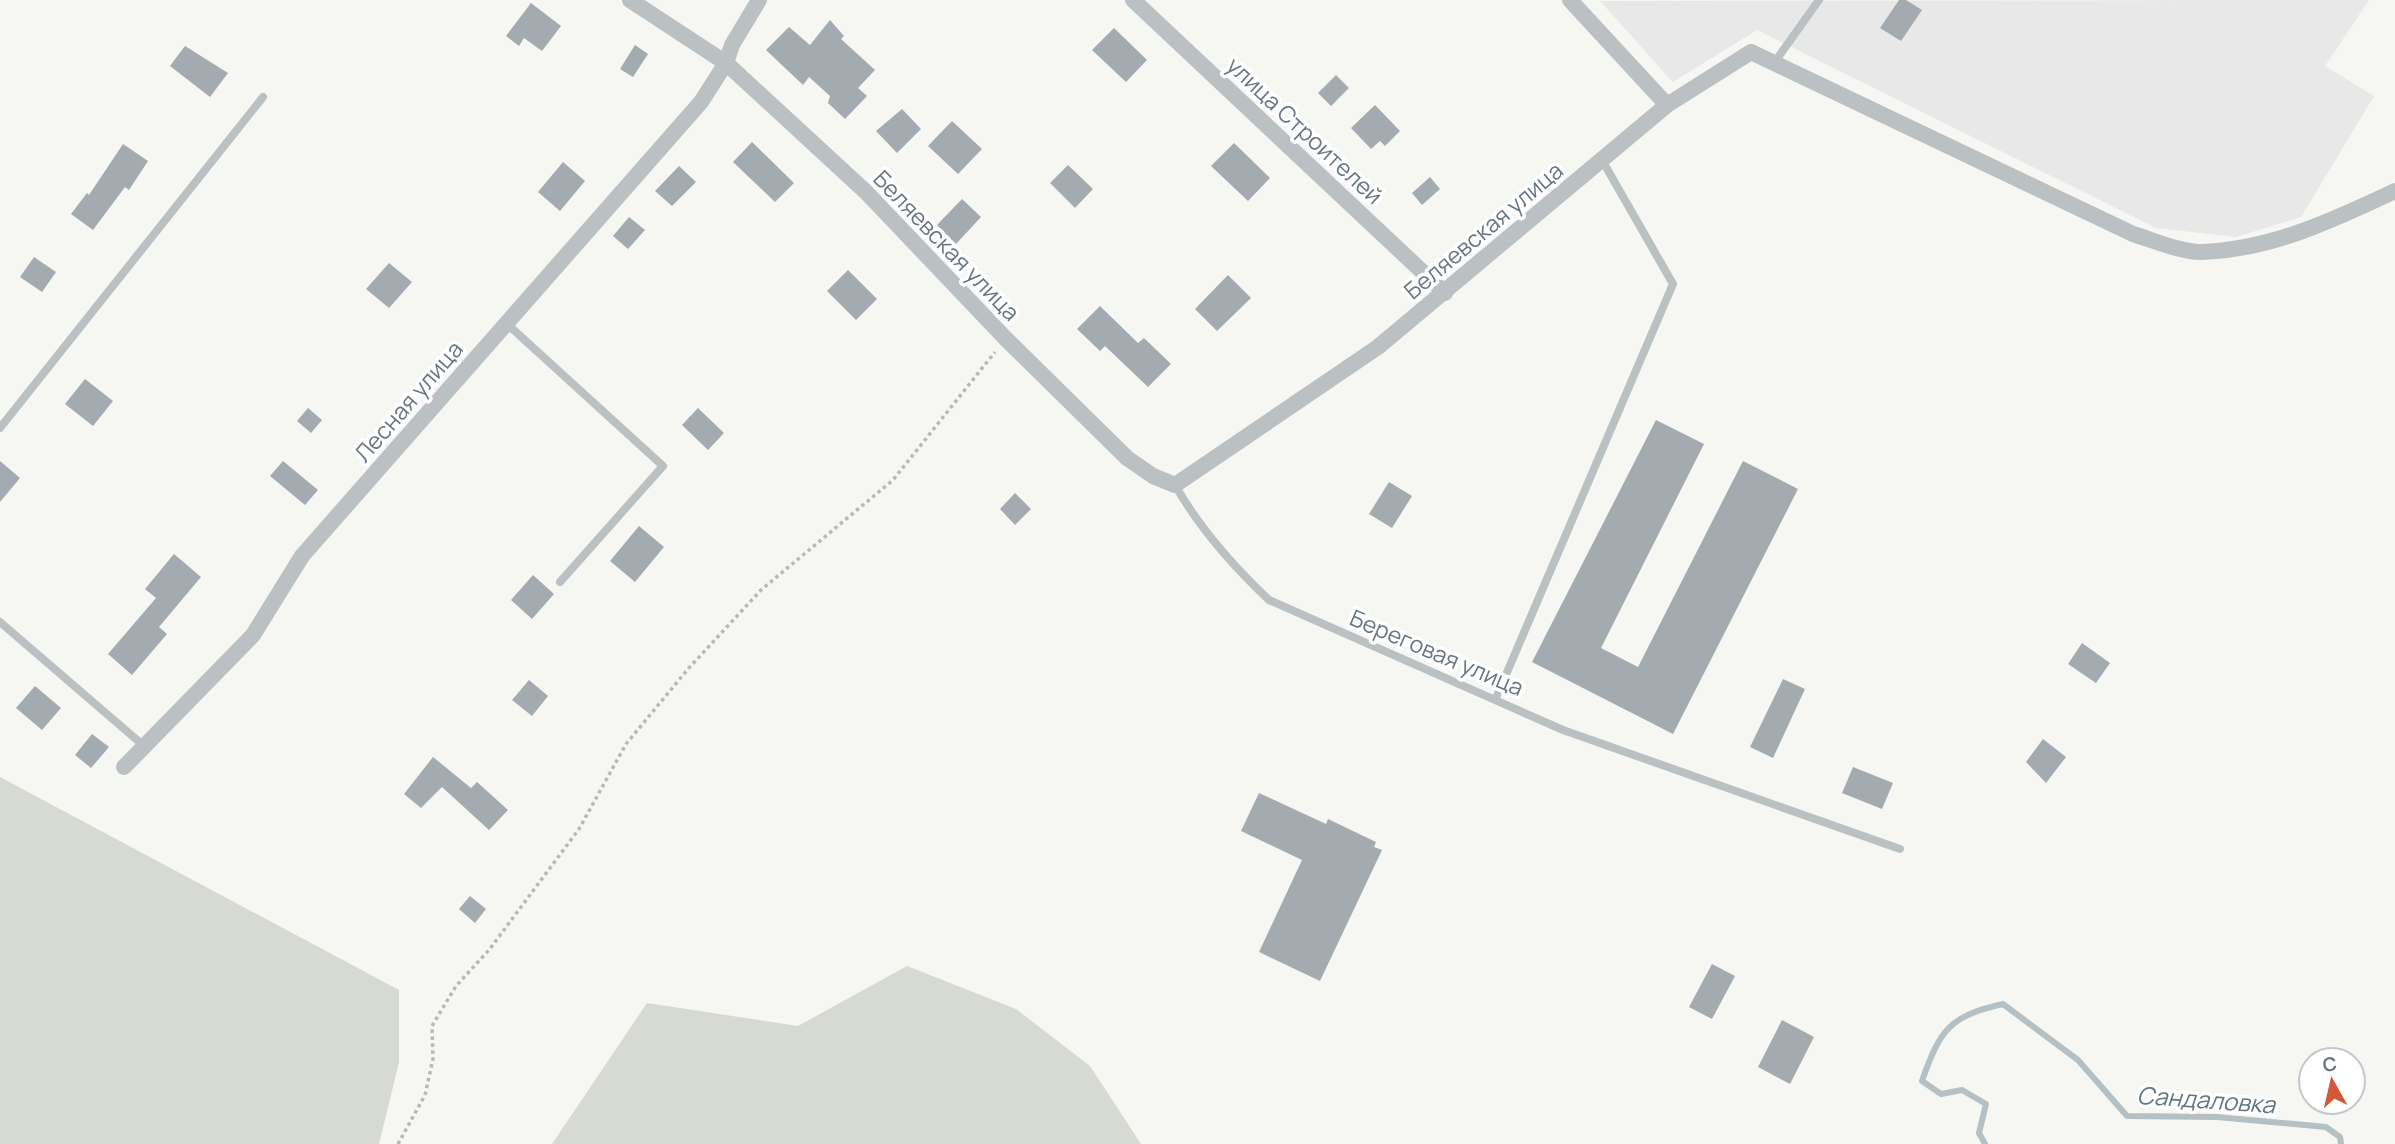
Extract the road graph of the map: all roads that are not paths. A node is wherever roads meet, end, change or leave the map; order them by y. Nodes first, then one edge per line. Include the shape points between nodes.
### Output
1 (630, 0) edge
2 (759, 0) edge
3 (1133, 0) edge
4 (1570, 0) edge
5 (1819, 0) edge
6 (726, 63) junction
7 (1774, 63) junction
8 (263, 97) dead end
9 (1667, 105) junction
10 (1602, 160) junction
11 (2395, 191) edge
12 (1445, 293) junction
13 (506, 323) junction
14 (0, 428) edge
15 (1175, 485) junction
16 (560, 582) dead end
17 (0, 622) edge
18 (1496, 698) junction
19 (144, 746) junction
20 (124, 767) dead end
21 (1900, 849) dead end

1 - 6 street, Беляевская улица
2 - 6 street, Лесная улица
3 - 12 street, улица Строителей
4 - 9 street
5 - 7 lane
6 - 13 street, Лесная улица via 701,102
6 - 15 street, Беляевская улица via 866,192 1127,458
7 - 9 street, Беляевская улица via 1751,52
7 - 11 street, Беляевская улица via 2133,234 2199,252 2270,242 2343,216
8 - 14 lane
9 - 10 street, Беляевская улица
10 - 12 street, Беляевская улица
10 - 18 lane via 1673,284
12 - 15 street, Беляевская улица via 1378,347
13 - 16 lane via 663,466
13 - 19 street, Лесная улица via 302,556 253,635
15 - 18 lane, Береговая улица via 1209,536 1269,600
17 - 19 lane
18 - 21 lane, Береговая улица via 1563,730
19 - 20 street, Лесная улица

